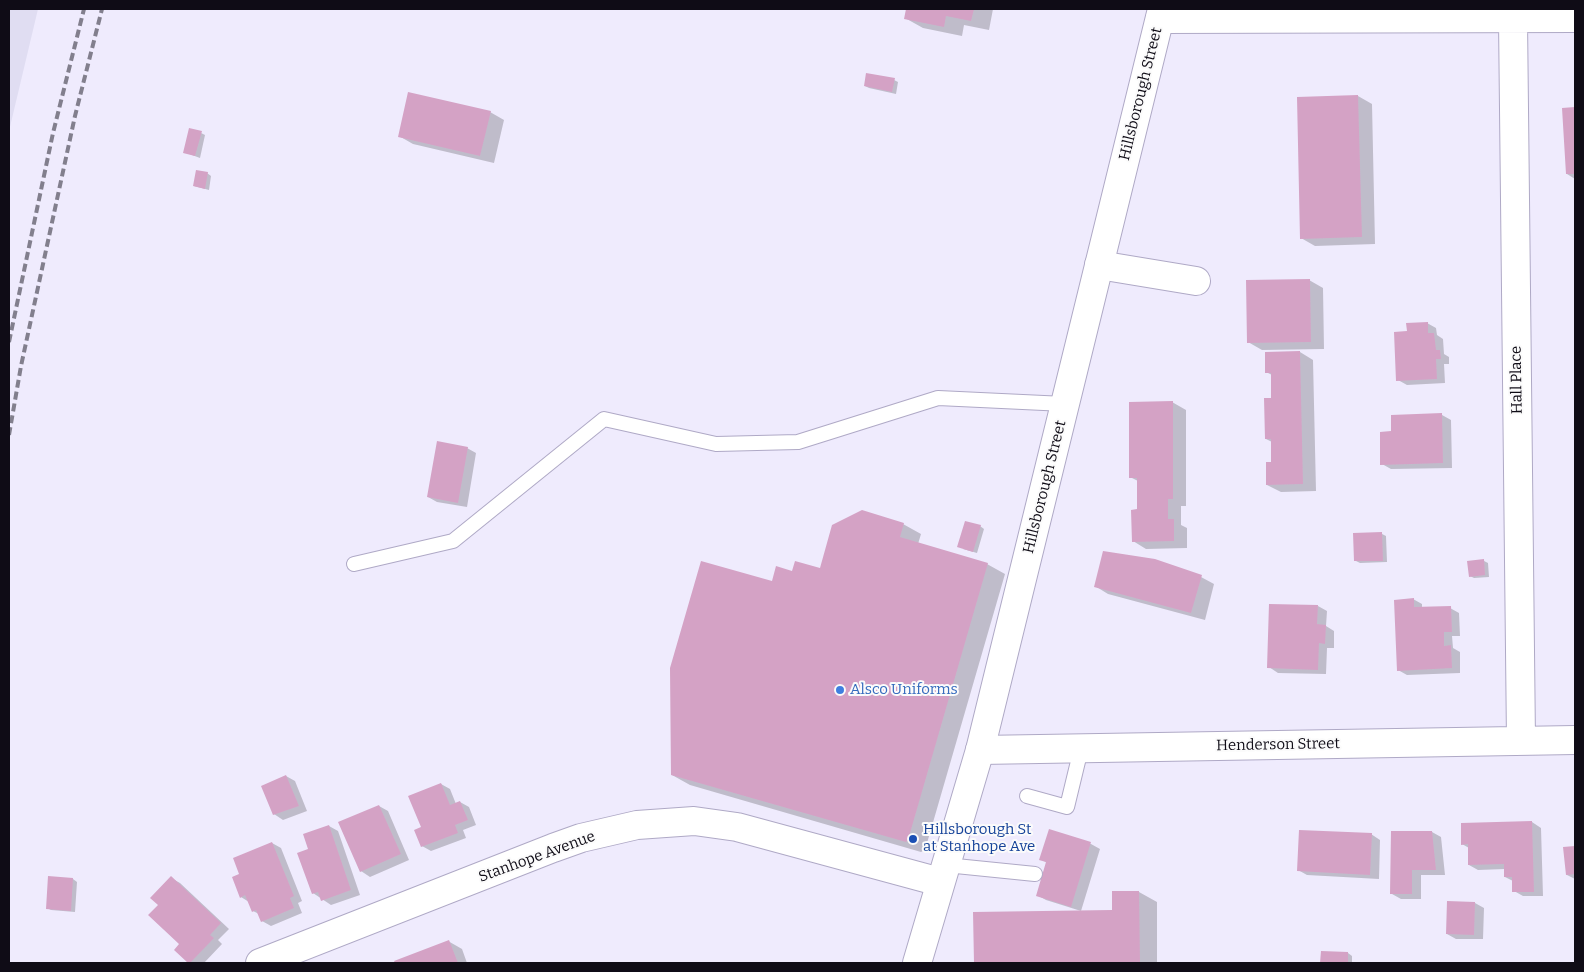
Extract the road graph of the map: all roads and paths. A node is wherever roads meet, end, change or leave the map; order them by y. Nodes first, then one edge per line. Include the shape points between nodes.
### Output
1 (1161, 14) edge
2 (1575, 18) edge
3 (1513, 19) junction
4 (1099, 265) junction
5 (1196, 281) dead end
6 (1065, 404) junction
7 (354, 564) dead end
8 (1575, 740) edge
9 (1520, 741) junction
10 (1081, 749) junction
11 (980, 750) junction
12 (1027, 796) dead end
13 (943, 873) junction
14 (1035, 874) dead end
15 (260, 963) edge
16 (917, 963) edge

1 - 3 street
1 - 4 street, Hillsborough Street
2 - 3 street
3 - 9 street, Hall Place
4 - 5 street
4 - 6 street, Hillsborough Street
6 - 7 lane via 938,398 798,442 716,444 604,419 453,541
6 - 11 street, Hillsborough Street
8 - 9 street, Henderson Street
9 - 10 street, Henderson Street
10 - 11 street, Henderson Street
10 - 12 lane via 1068,807
11 - 13 street, Hillsborough Street
13 - 14 lane
13 - 15 street, Stanhope Avenue via 738,827 694,821 637,825 553,848
13 - 16 street, Hillsborough Street

